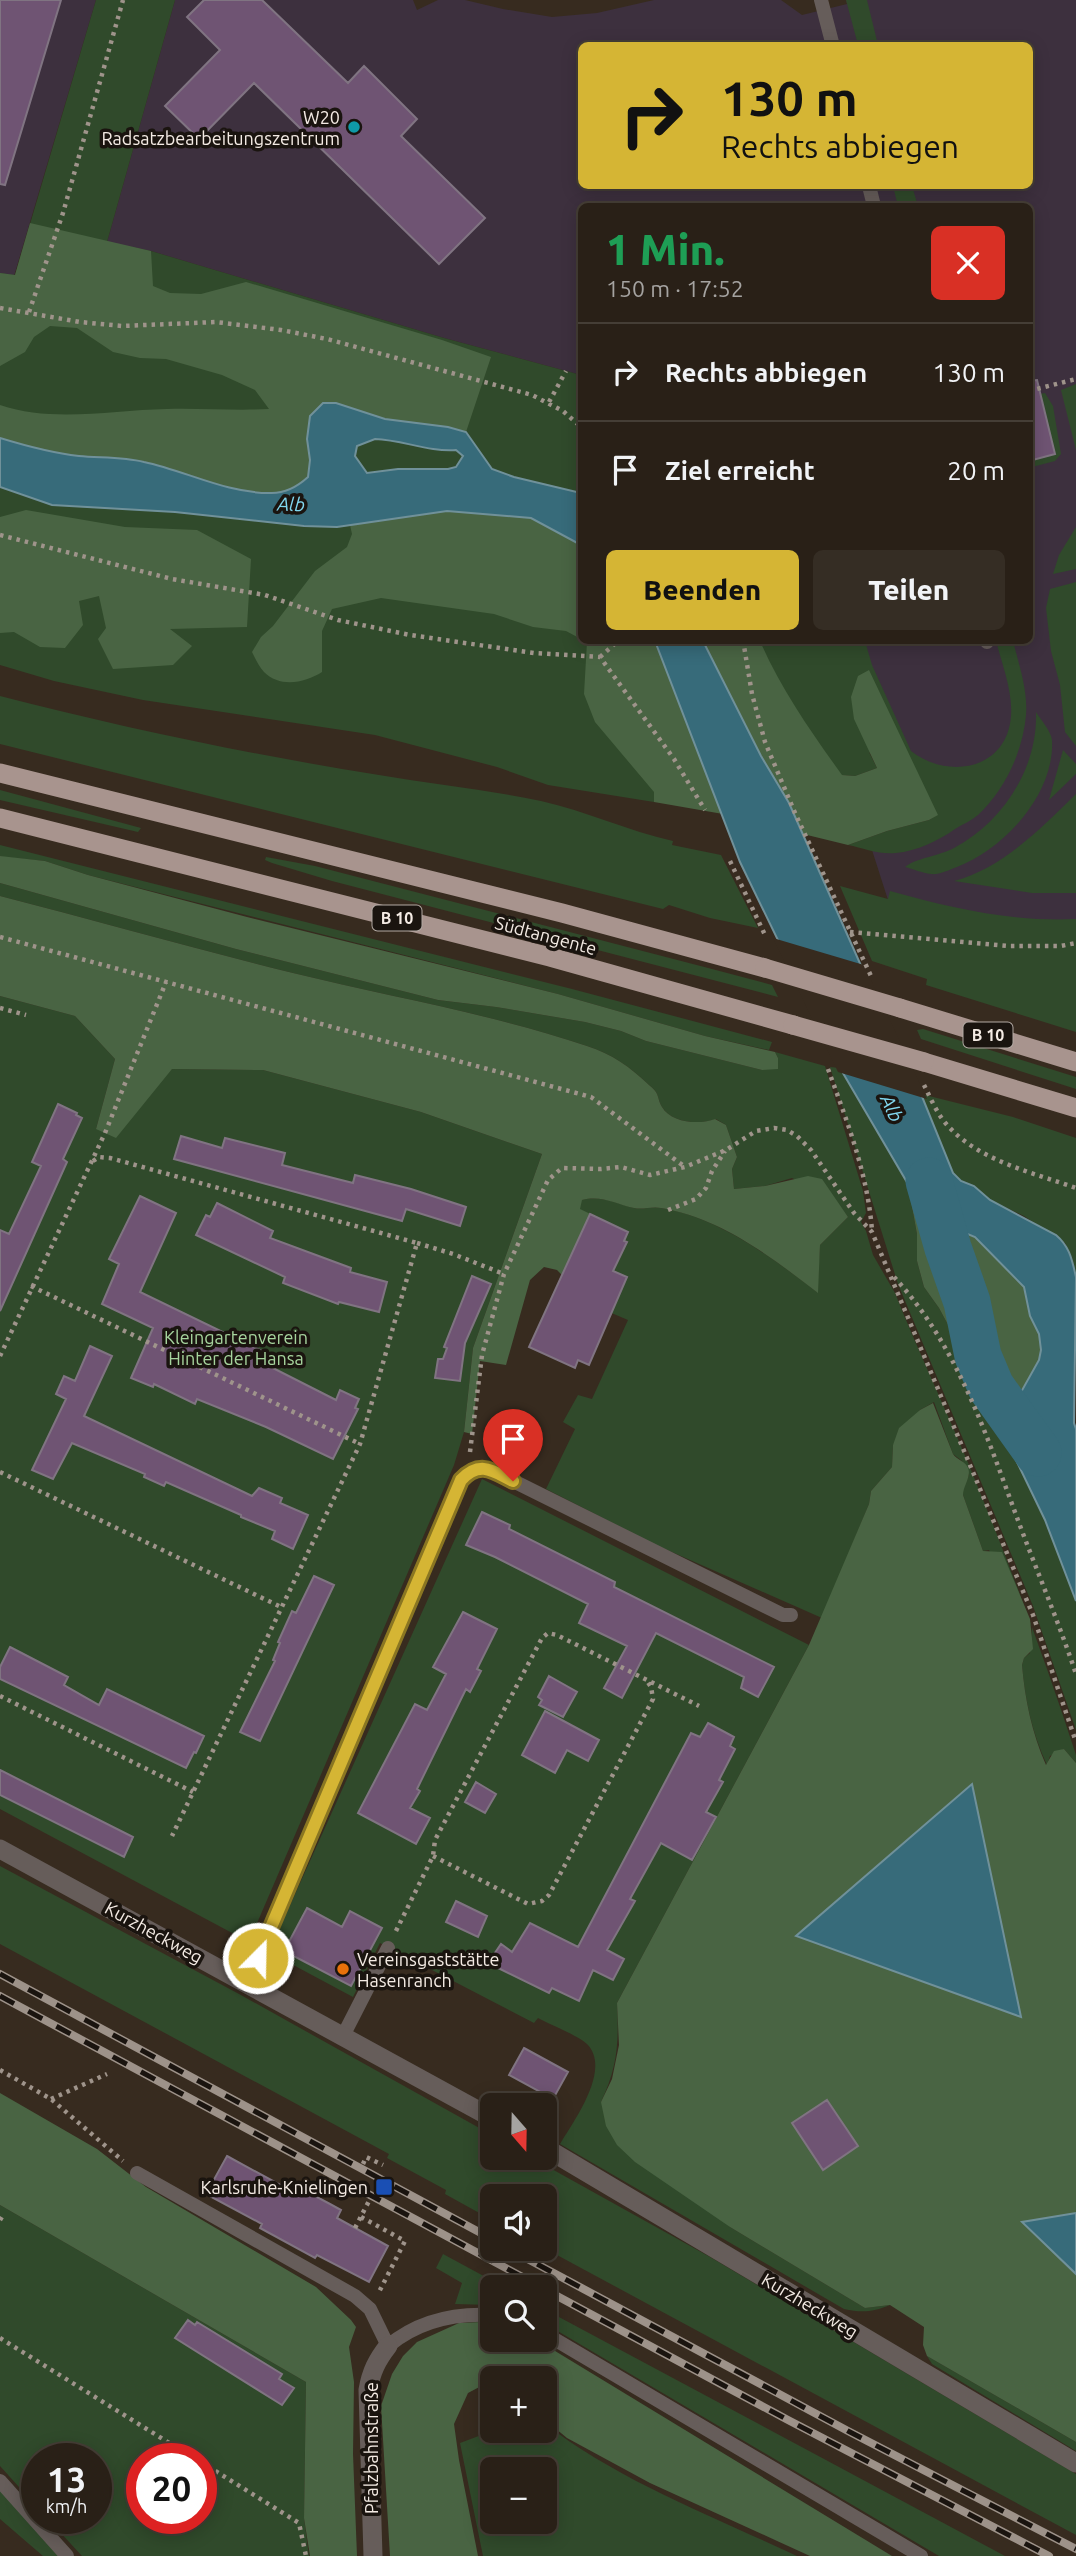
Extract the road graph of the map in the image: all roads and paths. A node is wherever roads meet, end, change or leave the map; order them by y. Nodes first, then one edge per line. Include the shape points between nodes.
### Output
1 (123, 0) edge
2 (821, 0) edge
3 (832, 42) edge
4 (0, 308) edge
5 (29, 312) junction
6 (566, 371) dead end
7 (1076, 379) edge
8 (1033, 390) edge
9 (549, 402) junction
10 (578, 425) edge
11 (0, 535) edge
12 (615, 644) edge
13 (744, 644) edge
14 (600, 657) junction
15 (0, 773) edge
16 (705, 810) dead end
17 (0, 818) edge
18 (730, 861) dead end
19 (850, 932) junction
20 (765, 935) dead end
21 (0, 937) edge
22 (1076, 943) edge
23 (860, 953) dead end
24 (166, 982) junction
25 (0, 1008) edge
26 (26, 1015) dead end
27 (1076, 1062) edge
28 (828, 1069) dead end
29 (931, 1100) dead end
30 (1076, 1108) edge
31 (726, 1150) junction
32 (93, 1161) junction
33 (685, 1167) junction
34 (1076, 1188) edge
35 (668, 1210) dead end
36 (872, 1231) junction
37 (417, 1243) junction
38 (891, 1273) junction
39 (504, 1274) junction
40 (31, 1286) junction
41 (0, 1356) edge
42 (360, 1444) junction
43 (0, 1472) edge
44 (461, 1480) junction
45 (281, 1607) junction
46 (791, 1615) dead end
47 (1076, 1674) edge
48 (647, 1680) junction
49 (0, 1696) edge
50 (699, 1706) dead end
51 (1076, 1742) edge
52 (193, 1792) junction
53 (172, 1836) dead end
54 (0, 1849) edge
55 (433, 1856) junction
56 (388, 1948) joint
57 (247, 1983) junction
58 (342, 2036) junction
59 (0, 2070) edge
60 (107, 2074) dead end
61 (51, 2099) junction
62 (480, 2111) edge
63 (557, 2155) edge
64 (363, 2164) dead end
65 (383, 2165) dead end
66 (137, 2173) joint
67 (369, 2202) dead end
68 (361, 2217) junction
69 (355, 2228) dead end
70 (370, 2309) junction
71 (480, 2314) edge
72 (0, 2338) edge
73 (557, 2341) edge
74 (388, 2346) junction
75 (169, 2443) edge
76 (1076, 2463) edge
77 (217, 2472) edge
78 (0, 2481) edge
79 (67, 2556) edge
80 (306, 2556) edge
81 (373, 2556) edge
82 (921, 2556) edge

1 - 5 path via 63,214
2 - 3 lane
4 - 5 path
5 - 9 path via 122,326 216,322 281,330 415,362
6 - 9 path
7 - 8 path
9 - 10 path
11 - 14 path via 172,579 265,596 338,620 534,653
12 - 14 path
13 - 19 path via 765,742
14 - 16 path
15 - 27 highway, Südtangente / B 10, bridge via 562,913 765,968
17 - 30 highway, Südtangente / B 10, bridge via 550,957
18 - 20 path
19 - 22 path via 1009,946
19 - 23 path
21 - 24 path
24 - 32 path
24 - 33 path via 591,1097
25 - 26 path
28 - 36 path via 861,1167
29 - 34 path via 948,1126 969,1145
31 - 33 path
31 - 35 path via 706,1188 695,1199
31 - 36 path via 763,1129 787,1130 811,1150
32 - 37 path via 110,1158
32 - 40 path
33 - 39 path via 650,1175 621,1167 562,1168 548,1180
36 - 38 path
37 - 39 path
37 - 42 path
38 - 47 path via 915,1299 938,1336 979,1417
38 - 51 path via 1033,1615
39 - 44 path via 482,1355 473,1444
40 - 41 path
40 - 42 path
42 - 45 path
43 - 45 path
44 - 46 lane via 469,1471 489,1469
44 - 57 lane
45 - 52 path
48 - 50 path
48 - 55 path via 548,1633 435,1840
48 - 55 path via 653,1699 542,1901 528,1904
49 - 52 path
52 - 53 path
54 - 57 street, Kurzheckweg
55 - 56 path
56 - 58 lane
57 - 58 street, Kurzheckweg
58 - 62 street, Kurzheckweg
59 - 61 path
60 - 61 path
61 - 66 path
63 - 76 street, Kurzheckweg
64 - 65 path via 366,2157
66 - 70 lane
67 - 68 path
68 - 69 path
68 - 70 path via 405,2241
70 - 74 lane
71 - 74 lane via 442,2318 409,2331
72 - 75 path
73 - 82 lane
74 - 81 street, Pfalzbahnstraße via 374,2368 368,2390
77 - 80 path via 299,2523
78 - 79 lane

